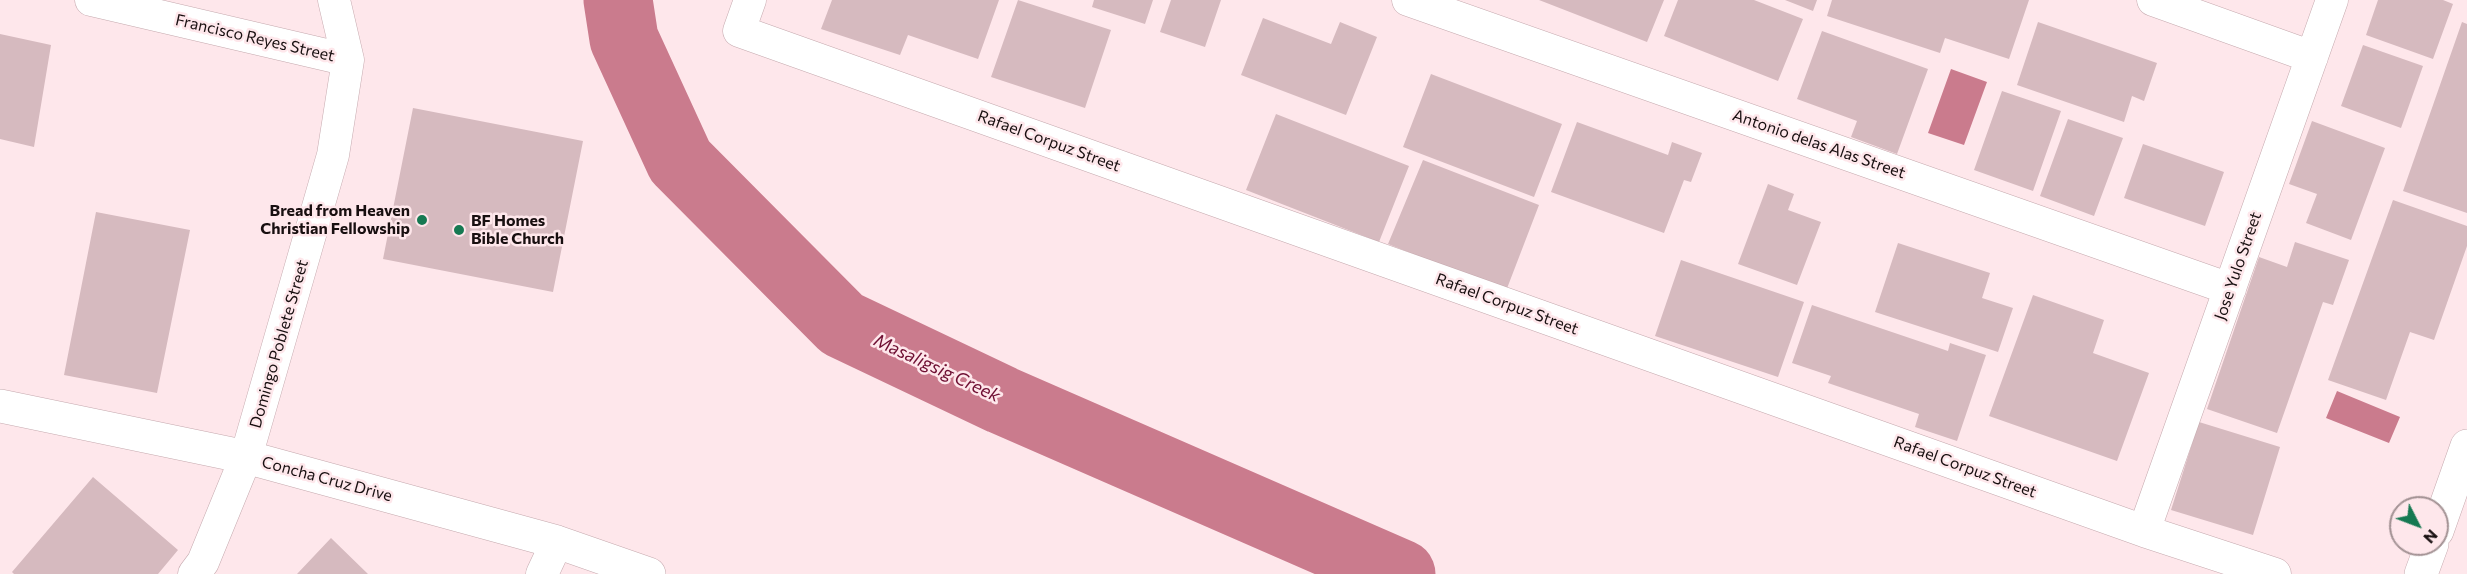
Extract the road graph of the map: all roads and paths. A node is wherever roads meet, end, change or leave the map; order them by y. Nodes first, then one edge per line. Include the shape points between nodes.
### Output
1 (91, 0) edge
2 (334, 0) edge
3 (750, 0) edge
4 (1408, 0) edge
5 (2153, 0) edge
6 (2332, 0) edge
7 (2312, 57) junction
8 (348, 60) junction
9 (2230, 289) junction
10 (0, 406) edge
11 (2467, 446) edge
12 (246, 457) junction
13 (2449, 497) edge
14 (2144, 531) junction
15 (557, 542) junction
16 (2428, 556) edge
17 (194, 574) edge
18 (542, 574) edge
19 (649, 574) edge
20 (2275, 574) edge
21 (2421, 574) edge

1 - 8 street, Francisco Reyes Street
2 - 8 street, Domingo Poblete Street
3 - 14 street, Rafael Corpuz Street via 740,31
4 - 9 street, Antonio delas Alas Street
5 - 7 street
6 - 7 street, Jose Yulo Street
7 - 9 street, Jose Yulo Street
8 - 12 street, Domingo Poblete Street via 333,155
9 - 14 street, Jose Yulo Street
10 - 12 street, Concha Cruz Drive
11 - 13 street
12 - 15 street, Concha Cruz Drive
12 - 17 street, Domingo Poblete Street via 203,562
14 - 20 street, Rafael Corpuz Street
15 - 18 street
15 - 19 street, Concha Cruz Drive
16 - 21 street

